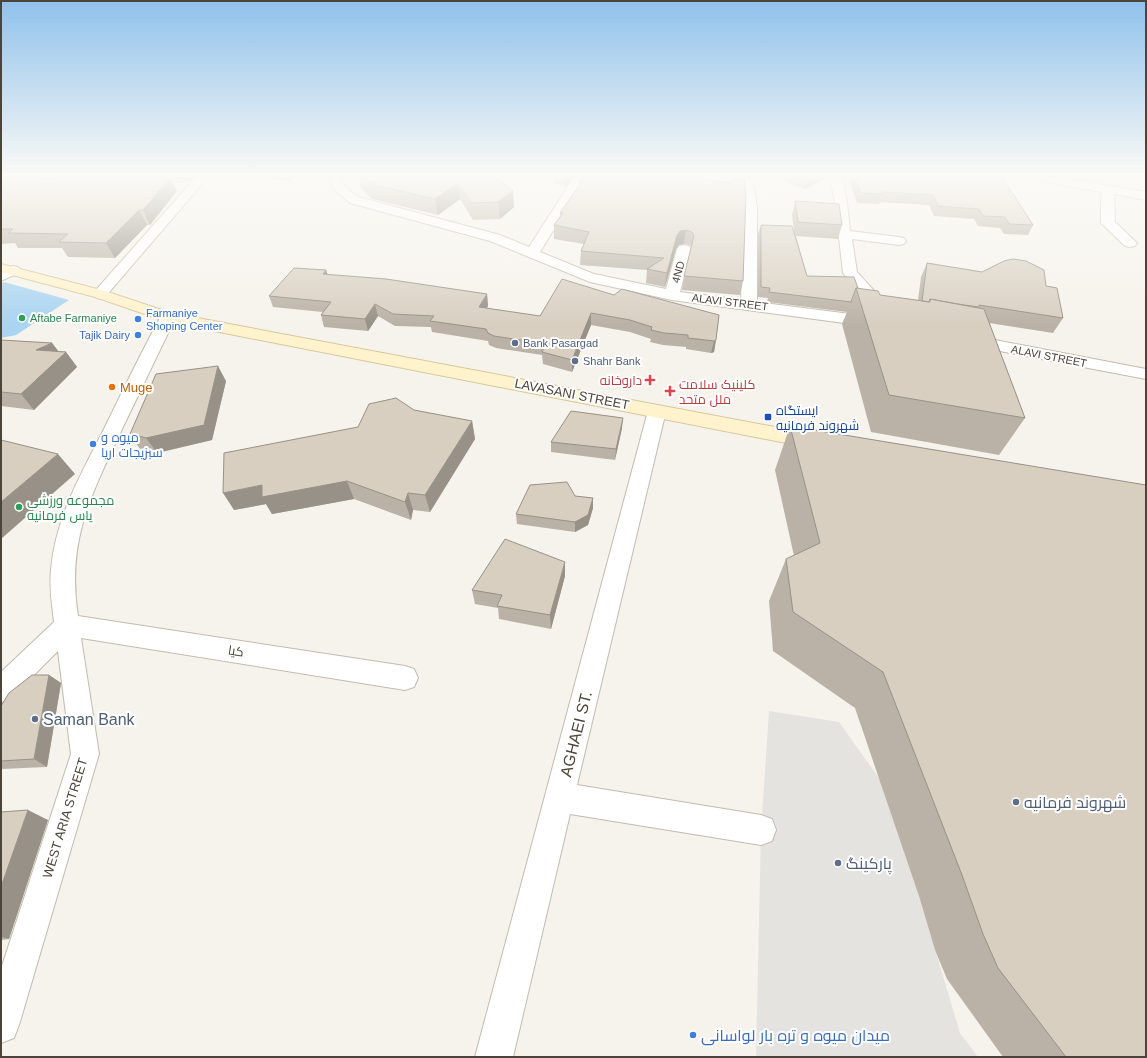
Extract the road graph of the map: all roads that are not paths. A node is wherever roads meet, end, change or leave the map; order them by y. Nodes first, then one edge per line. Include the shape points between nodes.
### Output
1 (159, 226) edge
2 (452, 226) edge
3 (549, 226) edge
4 (751, 226) edge
5 (844, 226) edge
6 (1112, 226) edge
7 (844, 234) junction
8 (899, 241) dead end
9 (1130, 243) dead end
10 (684, 249) dead end
11 (532, 254) junction
12 (5, 272) edge
13 (100, 294) junction
14 (672, 295) junction
15 (749, 304) junction
16 (168, 317) junction
17 (952, 337) edge
18 (1146, 374) edge
19 (657, 411) junction
20 (836, 446) edge
21 (67, 625) junction
22 (405, 678) dead end
23 (1, 690) edge
24 (560, 797) junction
25 (761, 830) dead end
26 (1, 1025) edge
27 (494, 1057) edge

1 - 13 street
2 - 11 street, ALAVI STREET via 495,238
3 - 11 street
4 - 15 street
5 - 7 street
6 - 9 street
7 - 8 street
7 - 15 street, ALAVI STREET via 850,273 891,322
10 - 14 street, 4ND
11 - 14 street, ALAVI STREET via 590,278
12 - 13 main road, LAVASANI STREET
13 - 16 main road, LAVASANI STREET
14 - 15 street, ALAVI STREET
16 - 19 main road, LAVASANI STREET
16 - 21 street, WEST ARIA STREET via 82,491 70,523 61,572
17 - 18 street, ALAVI STREET
19 - 20 main road, LAVASANI STREET
19 - 24 street, AGHAEI ST.
21 - 22 street, کیا
21 - 23 street
21 - 26 street, WEST ARIA STREET via 85,754
24 - 25 street
24 - 27 street, AGHAEI ST.

